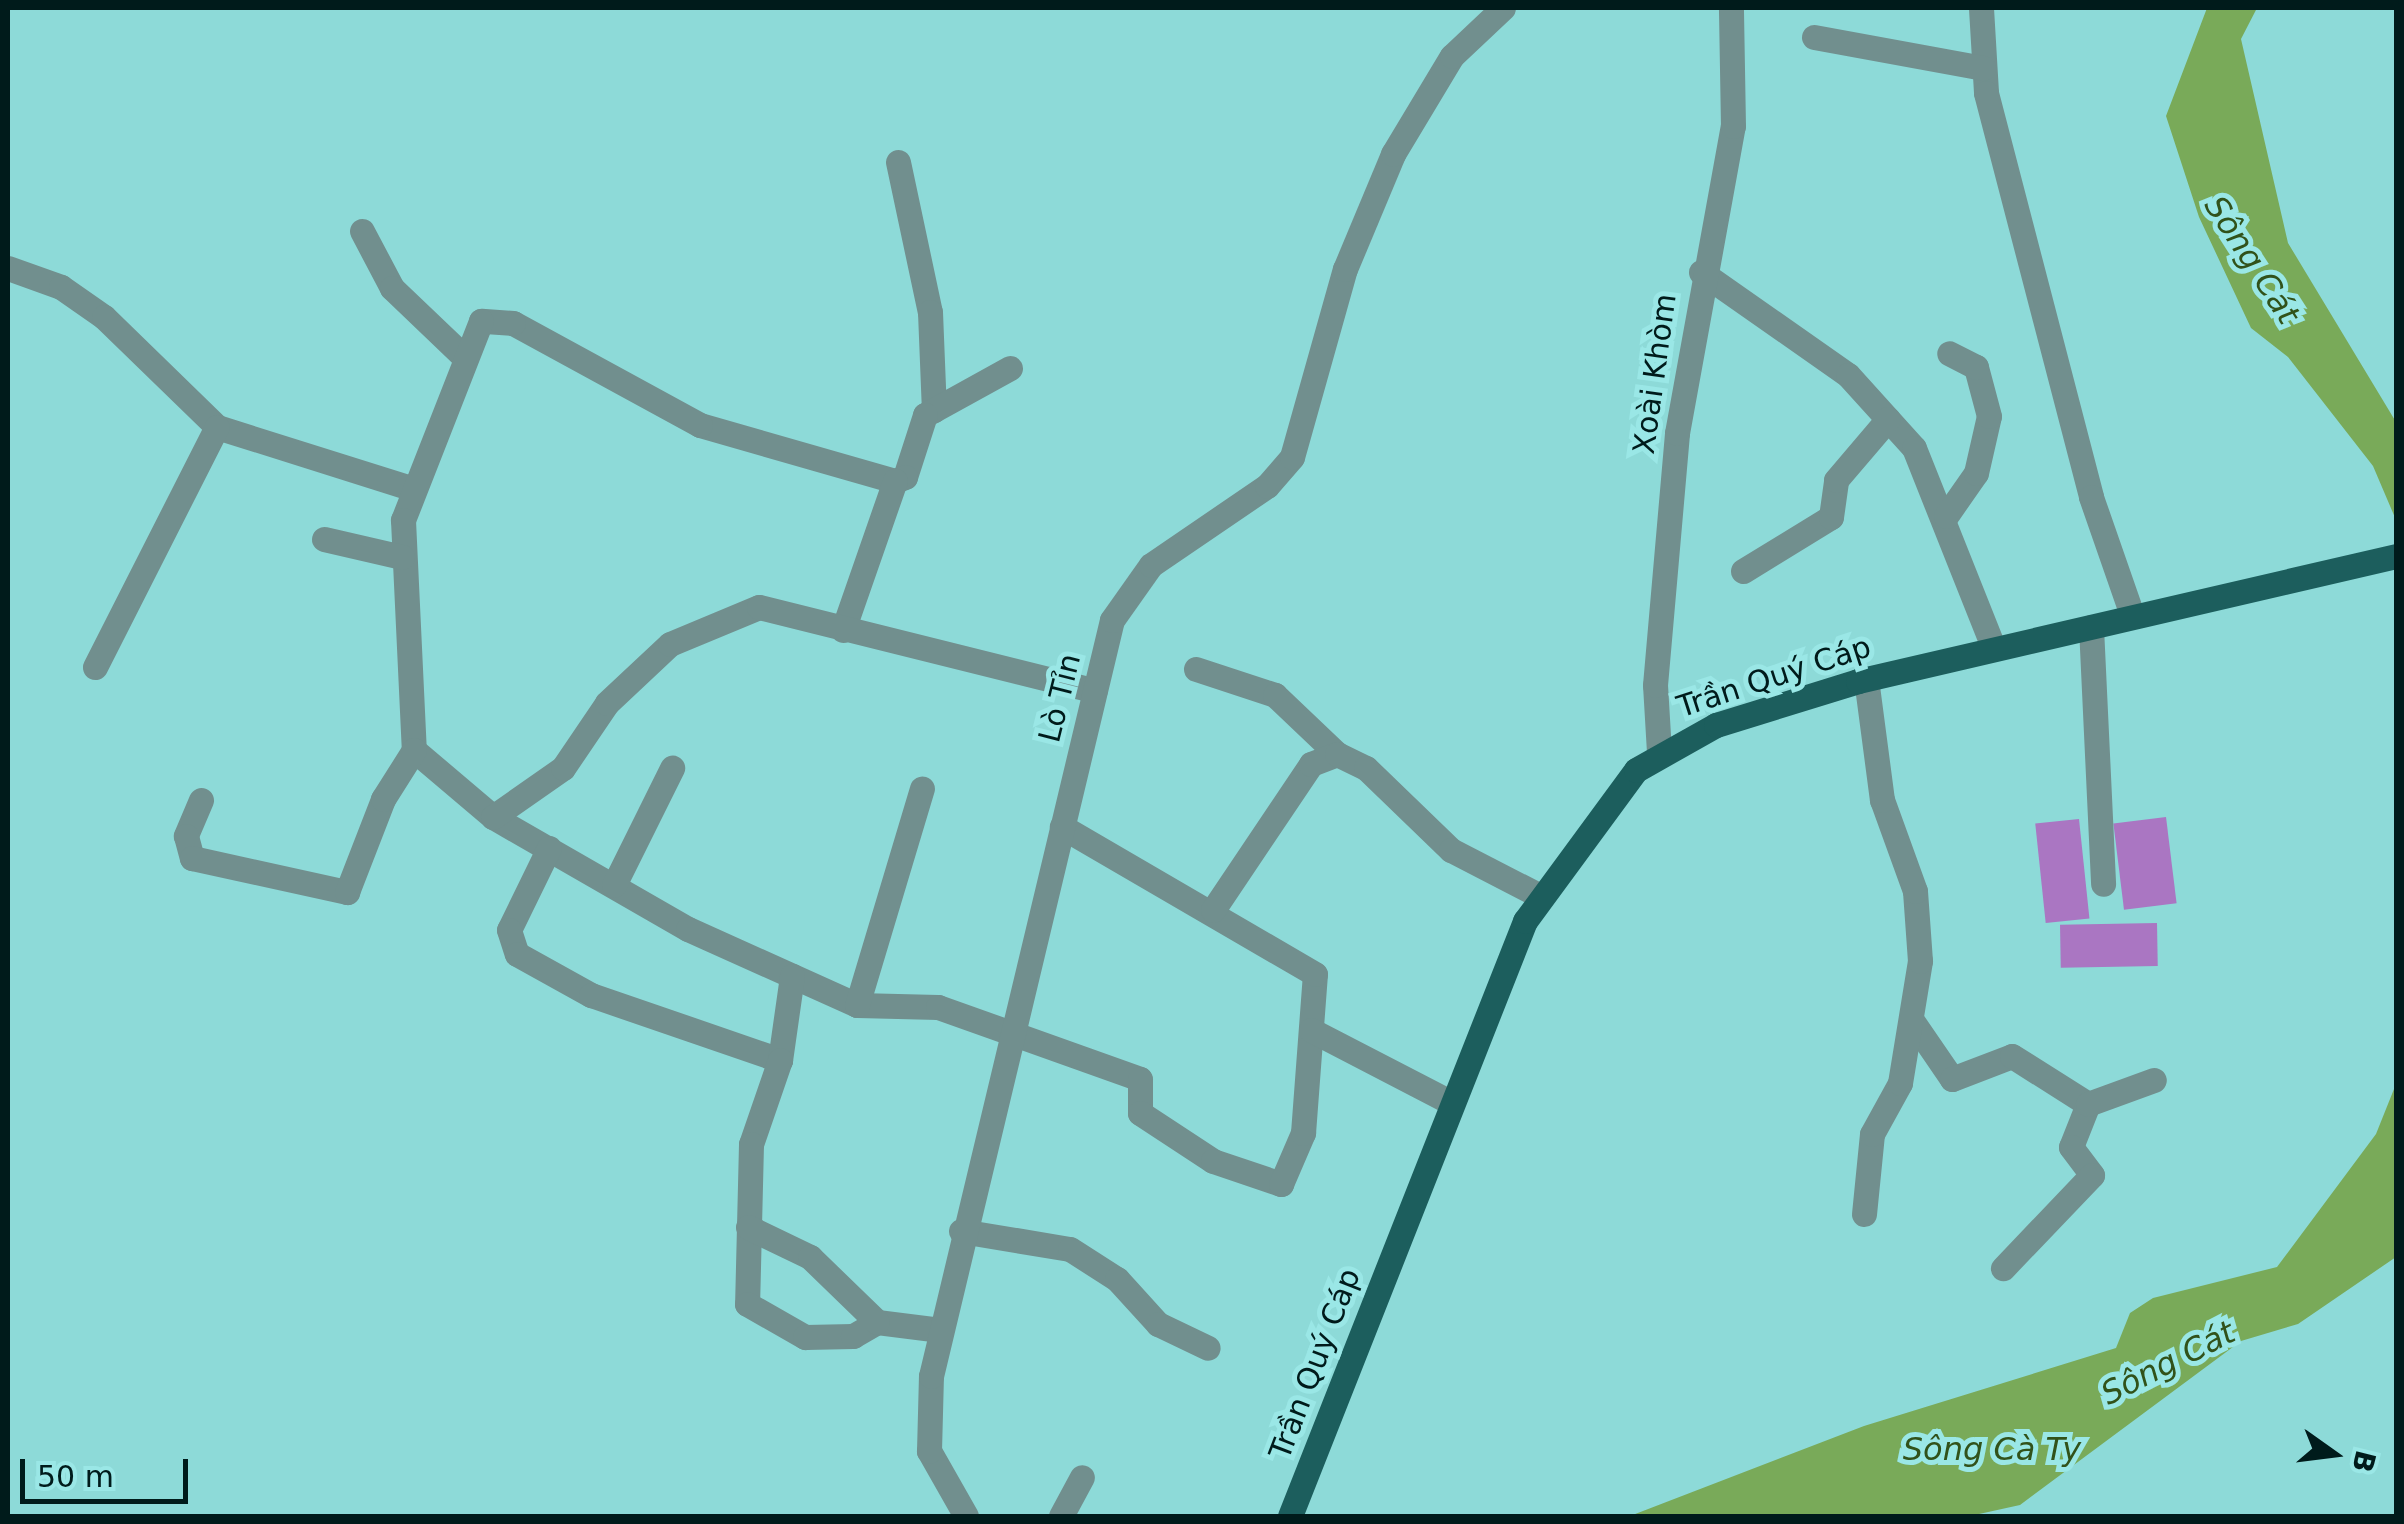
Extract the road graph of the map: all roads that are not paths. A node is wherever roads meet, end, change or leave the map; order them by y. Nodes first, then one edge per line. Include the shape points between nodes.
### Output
1 (1503, 8) edge
2 (1731, 8) edge
3 (1981, 8) edge
4 (1814, 37) dead end
5 (1983, 68) junction
6 (898, 162) dead end
7 (362, 231) dead end
8 (8, 268) edge
9 (1701, 272) junction
10 (1950, 353) dead end
11 (461, 354) junction
12 (1010, 368) dead end
13 (934, 410) junction
14 (1888, 419) junction
15 (217, 427) junction
16 (894, 481) junction
17 (411, 488) junction
18 (1946, 516) junction
19 (324, 539) dead end
20 (2396, 556) edge
21 (402, 557) junction
22 (1744, 570) dead end
23 (2132, 615) junction
24 (2091, 627) junction
25 (843, 630) junction
26 (1992, 647) junction
27 (94, 668) dead end
28 (1196, 668) dead end
29 (1866, 679) junction
30 (1094, 691) junction
31 (414, 750) junction
32 (1659, 752) junction
33 (1337, 754) junction
34 (672, 768) dead end
35 (922, 789) dead end
36 (201, 800) dead end
37 (493, 817) junction
38 (1062, 827) junction
39 (549, 848) junction
40 (2102, 884) dead end
41 (614, 885) junction
42 (1538, 896) junction
43 (1212, 910) junction
44 (792, 976) junction
45 (857, 1005) junction
46 (1913, 1022) junction
47 (1019, 1029) junction
48 (1311, 1030) junction
49 (780, 1060) junction
50 (2154, 1080) dead end
51 (1452, 1103) junction
52 (2088, 1104) junction
53 (1864, 1214) dead end
54 (748, 1227) junction
55 (962, 1231) junction
56 (2004, 1268) dead end
57 (876, 1322) junction
58 (940, 1330) junction
59 (1208, 1348) dead end
60 (1082, 1477) dead end
61 (966, 1516) edge
62 (1062, 1516) edge
63 (1290, 1516) edge

1 - 30 street, Lò Tỉn via 1452,56 1393,154 1345,270 1292,457 1267,486 1136,579 1112,620
2 - 9 street, Xoài Khòm via 1733,126
3 - 5 street
4 - 5 street
5 - 23 street via 2092,497
6 - 13 street via 930,312
7 - 11 street via 392,288
8 - 15 street via 61,287 104,318
9 - 14 street via 1765,308
9 - 32 street, Xoài Khòm via 1672,485 1655,685
10 - 18 street via 1976,367 1990,416 1976,473
11 - 16 street via 481,322 496,317 700,425
11 - 17 street
12 - 13 street
13 - 16 street via 905,477
14 - 18 street via 1914,448
14 - 22 street via 1836,480 1831,517
15 - 17 street
15 - 27 street
16 - 25 street
17 - 21 street
18 - 26 street
19 - 21 street
20 - 23 main road, Trần Quý Cáp
21 - 31 street
23 - 24 main road, Trần Quý Cáp
24 - 26 main road, Trần Quý Cáp
24 - 40 street
25 - 30 street
25 - 37 street via 759,608 678,639 607,703 564,768
26 - 29 main road, Trần Quý Cáp
28 - 33 street via 1275,695
29 - 32 main road, Trần Quý Cáp
29 - 46 street via 1882,800 1920,920
30 - 38 street, Lò Tỉn
31 - 36 street via 347,892 192,858 186,836
31 - 37 street
32 - 42 main road, Trần Quý Cáp via 1598,810
33 - 42 street via 1366,768 1450,850
33 - 43 street via 1311,764
34 - 41 street
35 - 45 street
37 - 39 street
38 - 43 street
38 - 47 street, Lò Tỉn
39 - 41 street
39 - 49 street via 509,930 517,954 591,995
41 - 44 street
42 - 51 main road, Trần Quý Cáp
43 - 48 street via 1310,967
44 - 45 street
44 - 49 street
45 - 47 street via 938,1007
46 - 52 street via 1952,1079 2012,1056
46 - 53 street via 1896,1096 1872,1134
47 - 48 street via 1140,1079 1140,1113 1213,1161 1277,1185 1290,1176 1304,1133
47 - 55 street, Lò Tỉn
48 - 51 street
49 - 54 street via 753,1135
50 - 52 street
51 - 63 main road, Trần Quý Cáp
52 - 56 street via 2071,1147 2092,1175
54 - 57 street via 810,1257
54 - 57 street via 744,1290 756,1316 836,1339
55 - 58 street, Lò Tỉn
55 - 59 street via 1070,1249 1118,1279 1158,1324
57 - 58 street
58 - 61 street, Lò Tỉn via 928,1451
60 - 62 street

